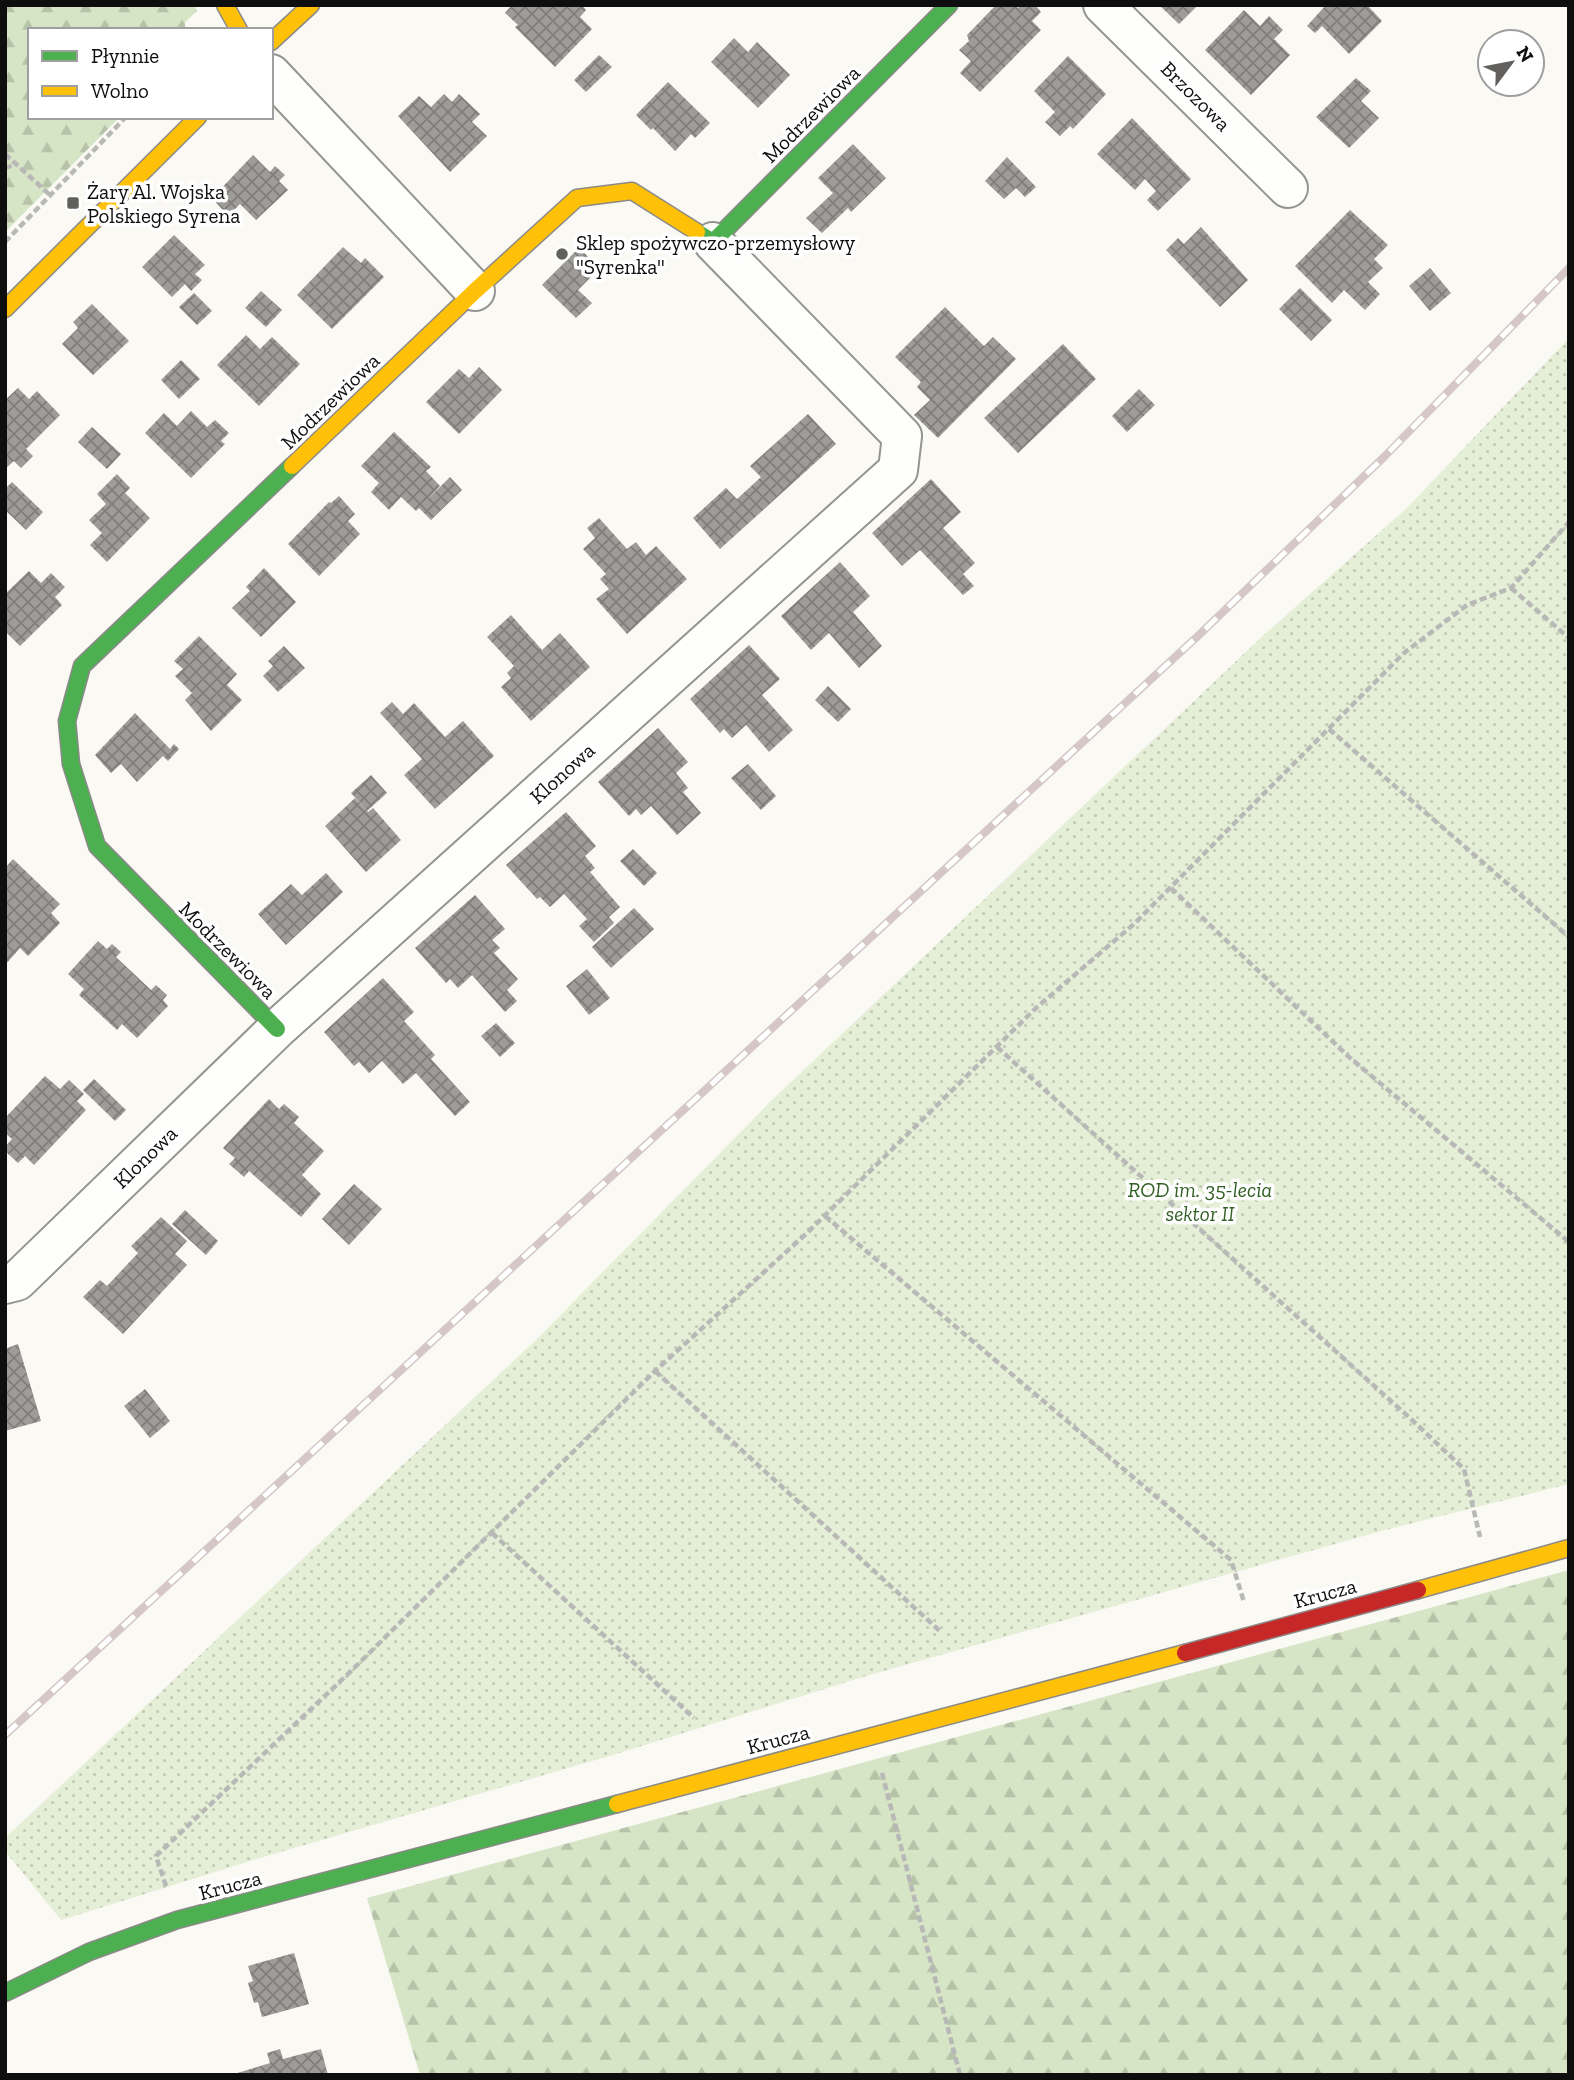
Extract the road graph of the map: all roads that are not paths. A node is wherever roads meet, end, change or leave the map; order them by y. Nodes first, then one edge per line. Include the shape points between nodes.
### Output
1 (225, 5) edge
2 (312, 5) edge
3 (949, 5) edge
4 (1103, 5) edge
5 (238, 28) edge
6 (273, 40) edge
7 (273, 76) edge
8 (196, 119) edge
9 (1288, 188) dead end
10 (713, 242) junction
11 (475, 291) junction
12 (5, 309) edge
13 (277, 1029) junction
14 (5, 1284) edge
15 (1569, 1548) edge
16 (5, 1993) edge

1 - 5 street
2 - 6 street
3 - 10 street, Modrzewiowa
4 - 9 street, Brzozowa
7 - 11 street
8 - 12 street
10 - 11 street, Modrzewiowa via 632,191 577,198
10 - 13 street, Klonowa via 902,436 898,470
11 - 13 street, Modrzewiowa via 82,666 67,721 71,764 97,846
13 - 14 street, Klonowa via 17,1281
15 - 16 street, Krucza via 177,1920 89,1952

